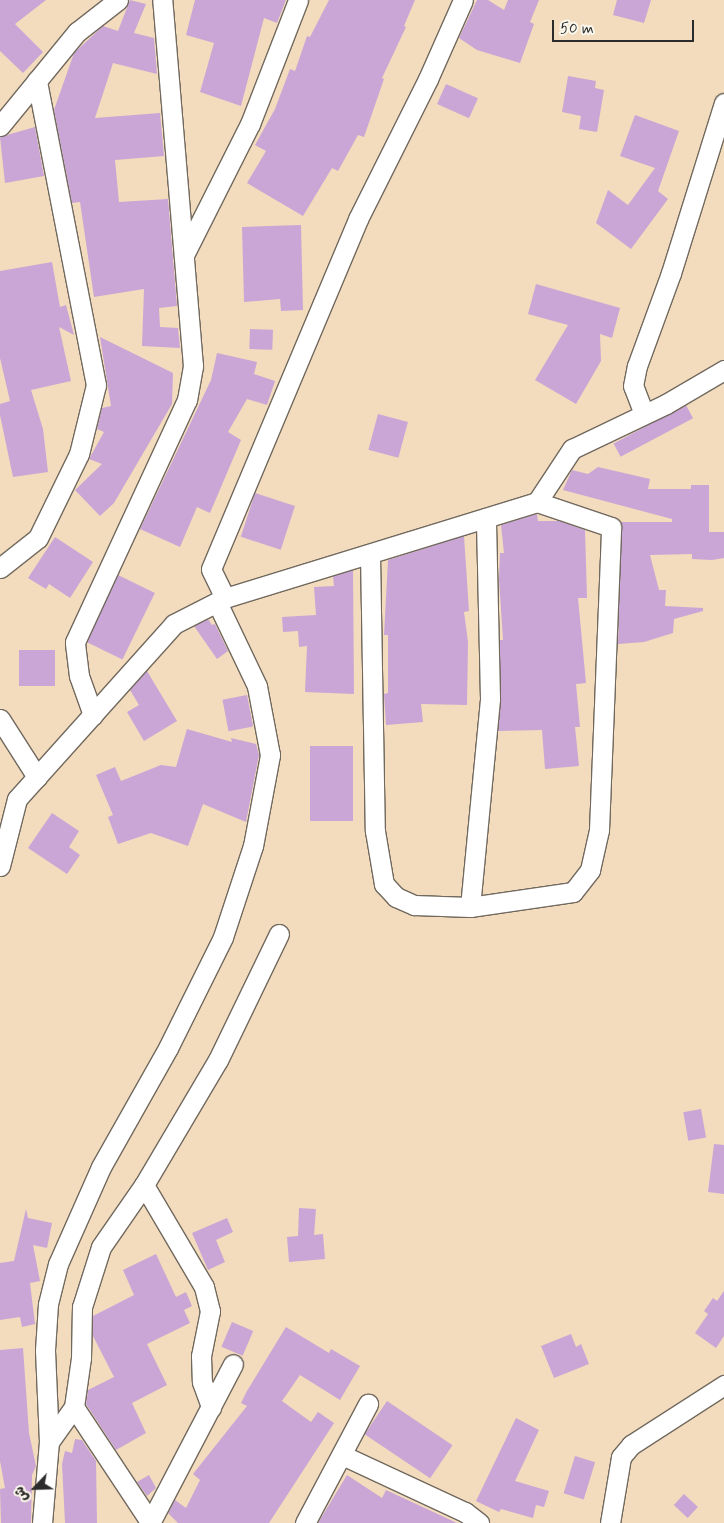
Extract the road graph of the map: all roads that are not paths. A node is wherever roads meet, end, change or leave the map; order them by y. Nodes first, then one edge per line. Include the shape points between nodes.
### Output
1 (118, 0) edge
2 (162, 0) edge
3 (298, 0) edge
4 (463, 0) edge
5 (37, 81) junction
6 (724, 103) edge
7 (0, 126) edge
8 (184, 256) junction
9 (724, 370) edge
10 (644, 414) junction
11 (537, 502) junction
12 (486, 518) junction
13 (370, 554) junction
14 (0, 568) edge
15 (221, 600) junction
16 (93, 715) junction
17 (0, 719) edge
18 (37, 777) junction
19 (0, 866) edge
20 (470, 907) junction
21 (279, 934) dead end
22 (144, 1185) junction
23 (233, 1364) dead end
24 (724, 1385) edge
25 (368, 1404) dead end
26 (74, 1406) junction
27 (211, 1407) junction
28 (48, 1442) junction
29 (342, 1455) junction
30 (150, 1522) edge
31 (42, 1523) edge
32 (305, 1523) edge
33 (480, 1523) edge
34 (610, 1523) edge

1 - 5 street via 77,32
2 - 8 street
3 - 8 street via 250,124
4 - 15 street via 428,79 358,219 211,569
5 - 7 street
5 - 14 street via 96,385 79,454 38,538
6 - 10 street via 671,273 636,366 633,386
8 - 16 street via 193,366 187,400 75,642 79,676
9 - 10 street
10 - 11 street via 572,449
11 - 12 street
11 - 20 street via 611,527 599,830 590,870 572,892
12 - 13 street
12 - 20 street via 490,698
13 - 15 street
13 - 20 street via 376,831 384,884 396,897 414,905
15 - 16 street via 174,624
15 - 28 street via 256,686 270,755 253,846 222,937 168,1048 101,1167 58,1264 48,1304
16 - 18 street
17 - 18 street
18 - 19 street via 17,799
21 - 22 street via 218,1060
22 - 26 street via 101,1248 87,1290 82,1307 81,1358
22 - 27 street via 204,1287 210,1311 201,1356 202,1382
23 - 27 street
24 - 34 street via 631,1445 621,1457
25 - 29 street
26 - 28 street
26 - 30 street
27 - 30 street
28 - 31 street
29 - 32 street
29 - 33 street via 465,1512

